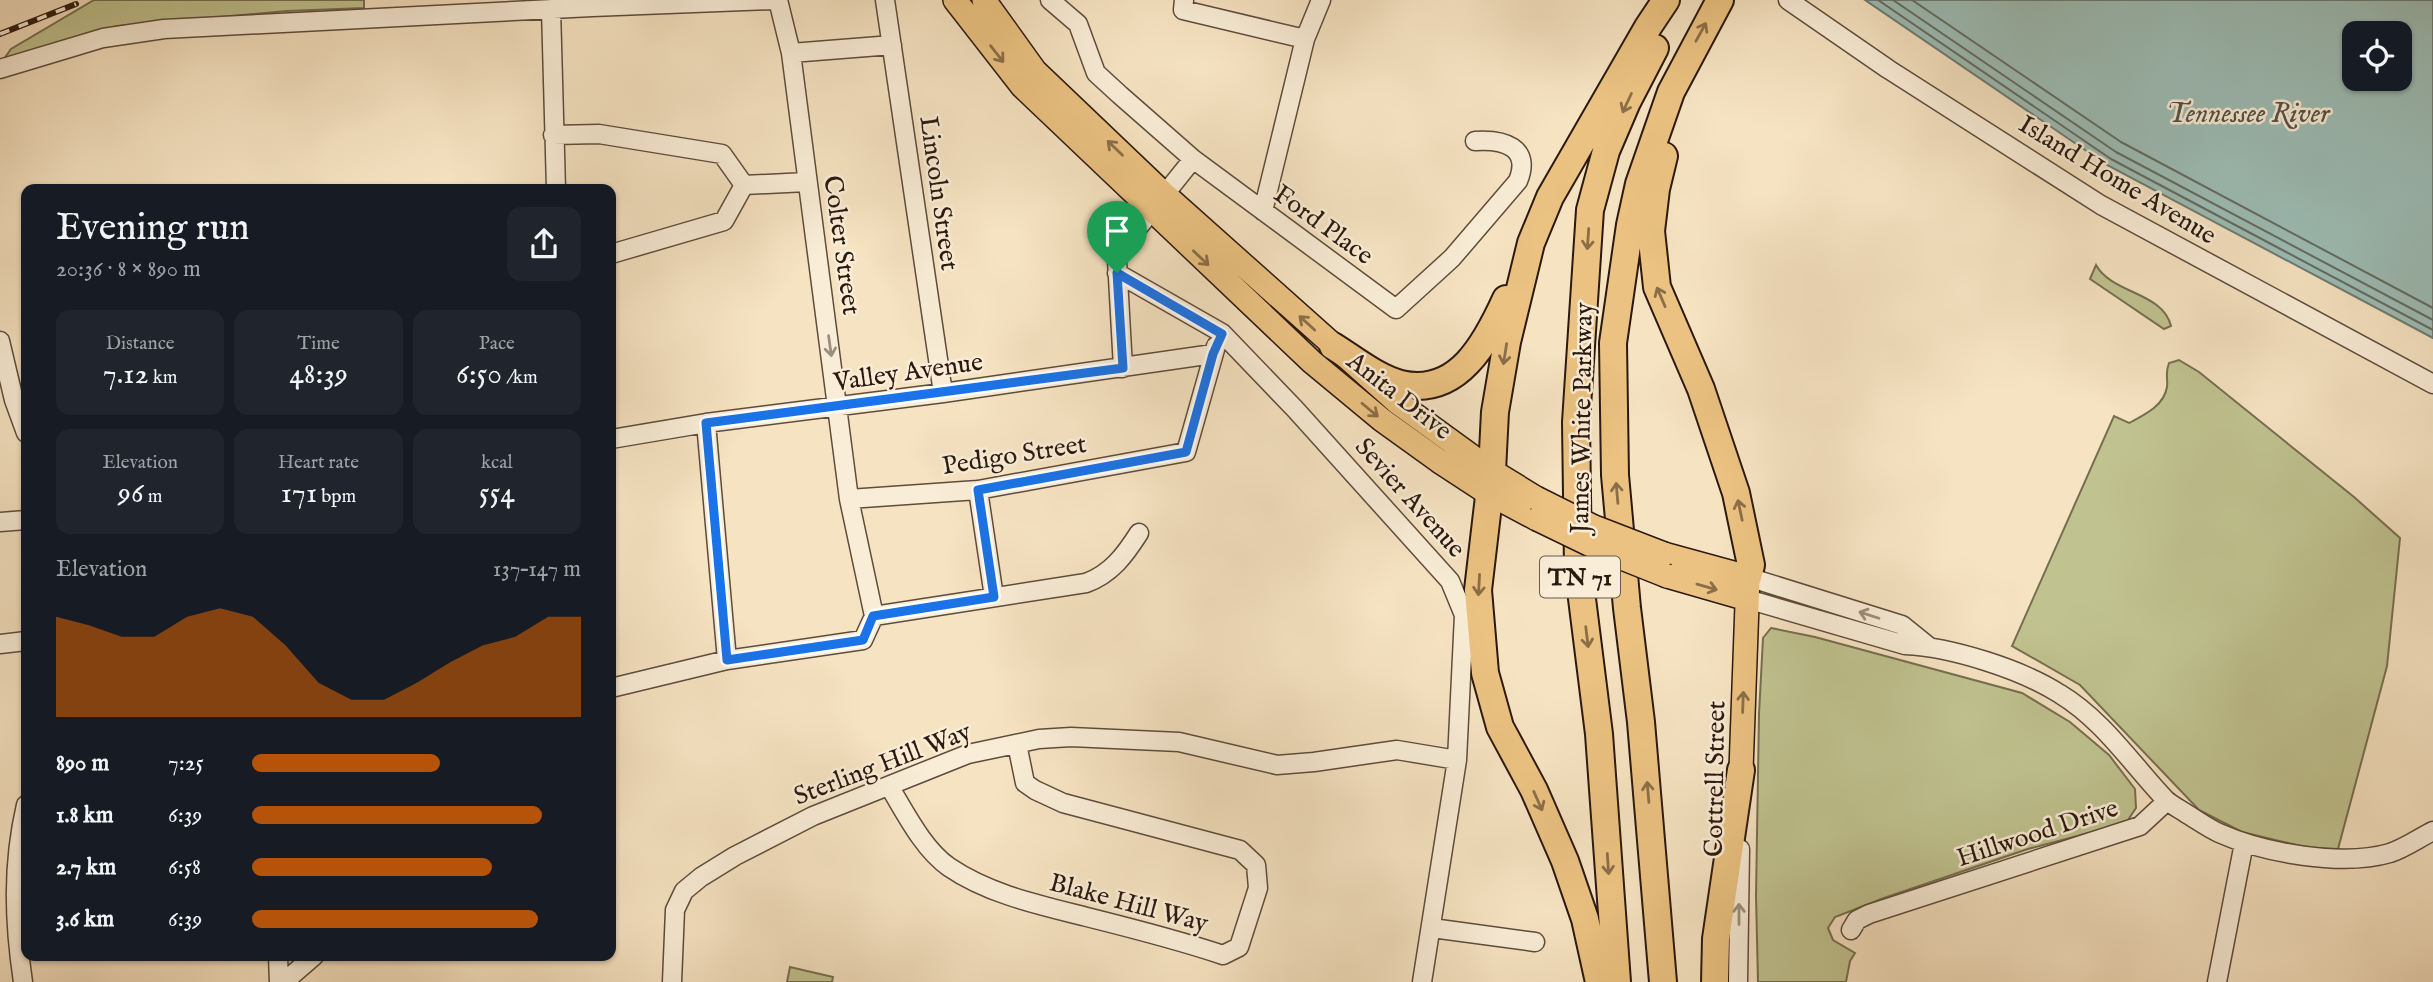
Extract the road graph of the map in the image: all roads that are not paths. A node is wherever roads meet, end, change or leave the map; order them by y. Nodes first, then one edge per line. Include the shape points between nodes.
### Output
1 (772, 0) edge
2 (778, 0) edge
3 (885, 0) edge
4 (955, 0) edge
5 (984, 0) edge
6 (1050, 0) edge
7 (1321, 0) edge
8 (1666, 0) edge
9 (1683, 0) edge
10 (1720, 0) edge
11 (1788, 0) edge
12 (592, 3) edge
13 (1183, 5) edge
14 (551, 9) junction
15 (1306, 39) junction
16 (891, 45) junction
17 (791, 53) junction
18 (0, 69) edge
19 (553, 135) junction
20 (1475, 141) dead end
21 (1193, 159) junction
22 (807, 182) junction
23 (556, 184) edge
24 (744, 185) junction
25 (1647, 186) junction
26 (1158, 203) junction
27 (1263, 211) junction
28 (1531, 243) junction
29 (616, 253) edge
30 (1117, 273) junction
31 (1222, 334) junction
32 (0, 341) edge
33 (1334, 346) junction
34 (1213, 354) junction
35 (1123, 368) junction
36 (2433, 384) edge
37 (943, 393) junction
38 (7, 401) edge
39 (839, 407) junction
40 (706, 423) junction
41 (21, 425) edge
42 (616, 438) edge
43 (1490, 482) junction
44 (978, 490) junction
45 (849, 499) junction
46 (21, 520) edge
47 (0, 522) edge
48 (1139, 533) dead end
49 (1748, 588) junction
50 (994, 597) junction
51 (873, 616) junction
52 (21, 642) edge
53 (0, 644) edge
54 (727, 660) junction
55 (616, 687) edge
56 (1017, 744) junction
57 (1457, 760) junction
58 (1741, 770) junction
59 (889, 786) junction
60 (2168, 801) junction
61 (2433, 831) edge
62 (21, 839) edge
63 (2244, 843) junction
64 (1432, 928) junction
65 (1851, 930) dead end
66 (8, 933) edge
67 (1535, 942) dead end
68 (278, 961) edge
69 (308, 961) edge
70 (23, 982) edge
71 (279, 982) edge
72 (284, 982) edge
73 (672, 982) edge
74 (1422, 982) edge
75 (1599, 982) edge
76 (1617, 982) edge
77 (1663, 982) edge
78 (1714, 982) edge
79 (1738, 982) edge
80 (2217, 982) edge

1 - 12 street
2 - 17 street, Colter Street
3 - 16 street, Lincoln Street
4 -> 26 main road, Anita Drive via 1022,86
26 -> 5 main road, Anita Drive via 1035,71
6 - 21 street, Ford Place via 1078,24 1096,73
7 - 15 street
8 - 28 highway via 1550,197
9 -> 76 highway, James White Parkway / TN 71 via 1628,102 1590,210 1576,422 1578,567 1599,734
25 -> 10 highway, James White Parkway / TN 71 via 1658,124
11 - 36 street, Island Home Avenue via 2101,205
12 - 14 street
13 - 15 street
14 - 18 street via 164,29 103,38
14 - 19 street
15 - 27 street
16 - 17 street
16 - 37 street, Lincoln Street
17 - 22 street, Colter Street
19 - 23 street
19 - 24 street via 599,134 722,154
20 - 27 street, Ford Place via 1494,140 1516,151 1523,160 1518,181 1452,258 1396,309
21 - 26 street
21 - 27 street, Ford Place
22 - 24 street
22 -> 39 street, Colter Street
24 - 29 street via 724,221
49 -> 25 highway via 1751,565 1736,493 1702,389 1657,287
77 -> 25 highway, James White Parkway / TN 71 via 1642,722 1615,475 1613,343 1626,252
26 - 30 street via 1121,249
33 -> 26 main road, Anita Drive
26 -> 43 main road, Anita Drive via 1312,362 1439,461
28 - 33 highway via 1494,326 1479,351 1453,376 1427,386 1399,383
28 -> 43 highway via 1507,342
30 - 31 street, Sevier Avenue
30 - 35 street
31 - 34 street
31 - 57 street, Sevier Avenue via 1450,581 1464,615
32 - 38 street
33 - 43 main road, Anita Drive
34 - 35 street, Valley Avenue
34 - 44 street, Pedigo Street via 1186,452
35 - 37 street, Valley Avenue
37 - 39 street, Valley Avenue
38 - 41 street
39 - 40 street, Valley Avenue
39 - 45 street, Colter Street
40 - 42 street, Valley Avenue
40 - 54 street
43 - 49 main road, Anita Drive, bridge via 1597,548
43 -> 75 highway via 1478,590 1485,673 1500,727 1565,861 1585,919
44 - 45 street, Pedigo Street
44 - 50 street
45 - 51 street, Colter Street
46 - 47 street
48 - 50 street via 1126,554 1102,577
58 -> 49 main road, Cottrell Street
49 - 60 street, Anita Drive via 1902,625 1928,646 2033,679 2062,694 2108,734
50 - 51 street
51 - 54 street via 863,640
52 - 53 street
54 - 55 street
56 - 57 street, Sterling Hill Way via 1071,737 1179,742 1277,765 1397,750
56 - 59 street, Sterling Hill Way via 968,754
56 - 59 street, Blake Hill Way via 1025,783 1035,790 1063,803 1240,850 1256,865 1258,888 1239,947 1223,955 1024,901 984,885 948,867 918,834
57 - 64 street, Sevier Avenue
58 - 78 highway
79 -> 58 street, Cottrell Street
59 - 73 street, Sterling Hill Way via 813,816 735,856 684,891 675,910
60 - 63 street via 2216,832
60 - 65 street, Hillwood Drive via 2140,826 1868,914
61 - 63 street via 2390,853 2342,859
62 - 66 street
63 - 80 street
64 - 67 street
64 - 74 street, Sevier Avenue
66 - 70 street
68 - 71 street
69 - 72 street

